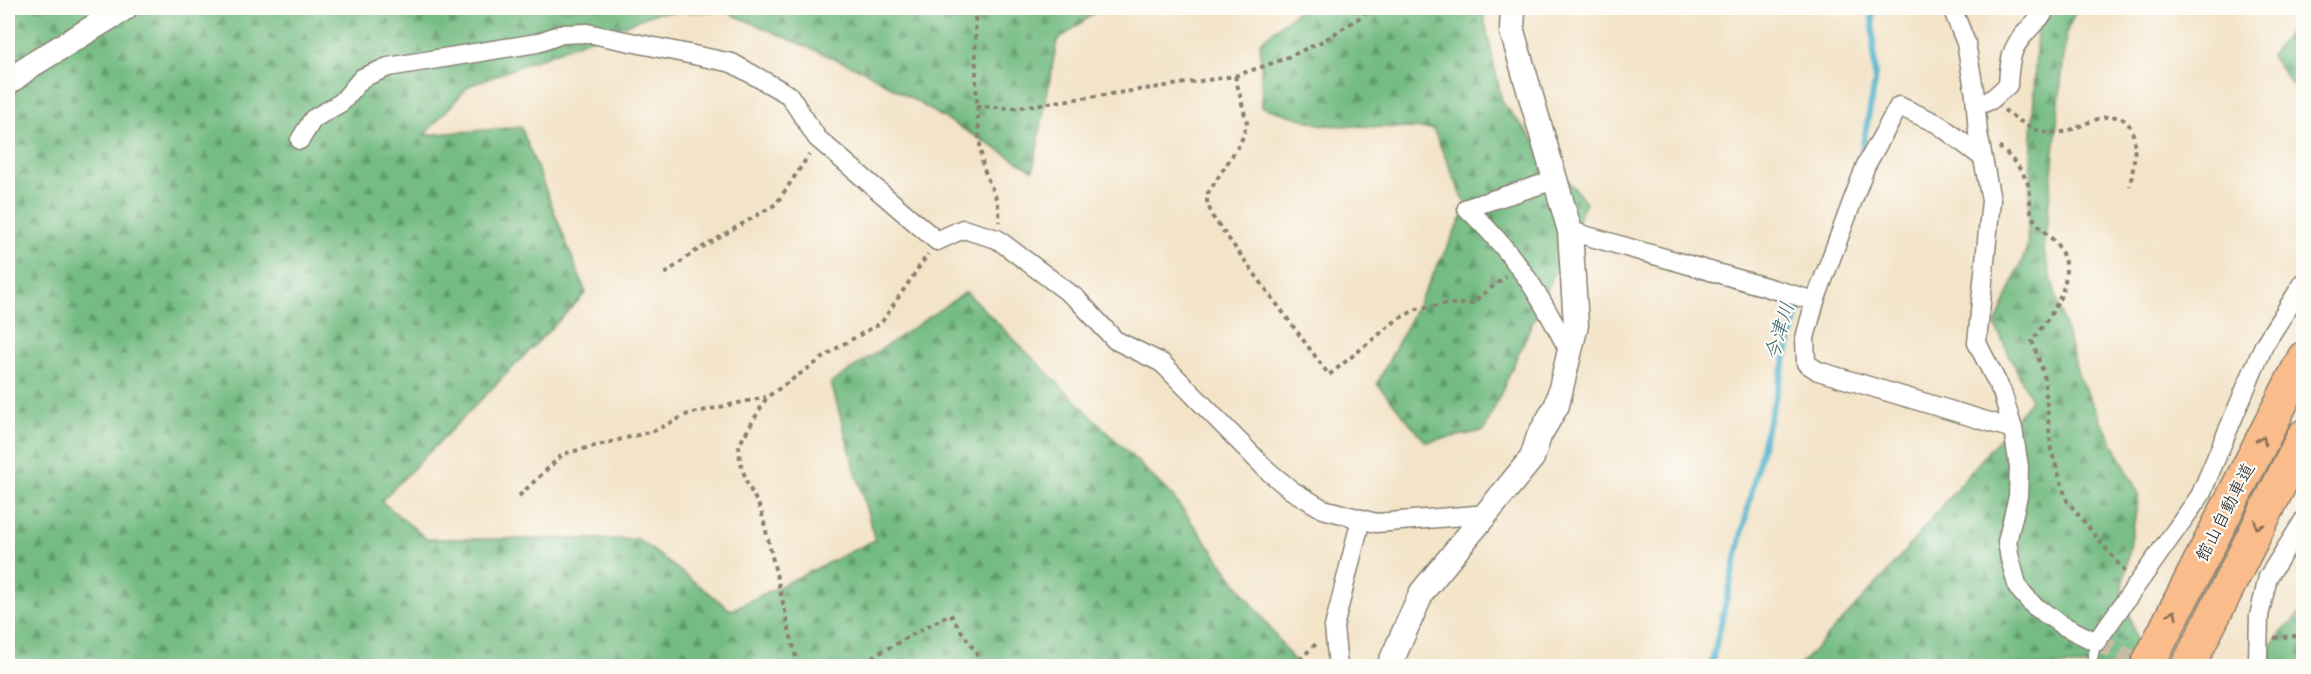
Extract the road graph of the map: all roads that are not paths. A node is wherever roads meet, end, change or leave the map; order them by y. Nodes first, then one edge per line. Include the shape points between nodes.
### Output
1 (125, 8) edge
2 (1513, 8) edge
3 (1952, 8) edge
4 (2043, 14) dead end
5 (8, 83) edge
6 (1984, 103) junction
7 (300, 140) dead end
8 (1982, 157) junction
9 (1555, 180) junction
10 (1570, 231) junction
11 (2304, 282) edge
12 (1815, 301) junction
13 (1569, 353) junction
14 (2304, 358) edge
15 (2013, 429) junction
16 (2304, 436) edge
17 (1488, 514) junction
18 (1361, 519) junction
19 (2302, 527) edge
20 (2096, 642) junction
21 (1338, 666) edge
22 (1389, 666) edge
23 (2091, 666) edge
24 (2147, 666) edge
25 (2188, 666) edge
26 (2255, 666) edge

1 - 5 street
2 - 9 street via 1512,31
3 - 6 street
4 - 6 street via 2013,47 2008,85
6 - 8 street via 1977,127
7 - 18 street via 313,120 342,102 362,78 388,67 537,43 562,34 587,33 732,63 789,95 817,138 937,241 963,229 997,239 1077,299 1115,340 1162,363 1291,490 1323,509
8 - 12 street via 1938,124 1899,106 1866,165
8 - 15 street via 1991,200 1977,343 2002,392
9 - 10 street
9 - 13 street via 1467,208 1524,271
10 - 12 street
10 - 13 street via 1576,325
11 - 20 street via 2264,345 2200,496
12 - 15 street via 1805,338 1806,363 1818,371
13 - 17 street via 1557,405 1539,436 1532,458
24 -> 14 highway, 館山自動車道
15 - 20 street via 2019,467 2018,496 2007,542 2018,588 2033,605
16 -> 25 highway, 館山自動車道
17 - 18 street via 1376,524
17 - 22 street via 1422,592
18 - 21 street via 1334,627
19 - 26 street via 2268,577 2259,616
20 - 23 lane

